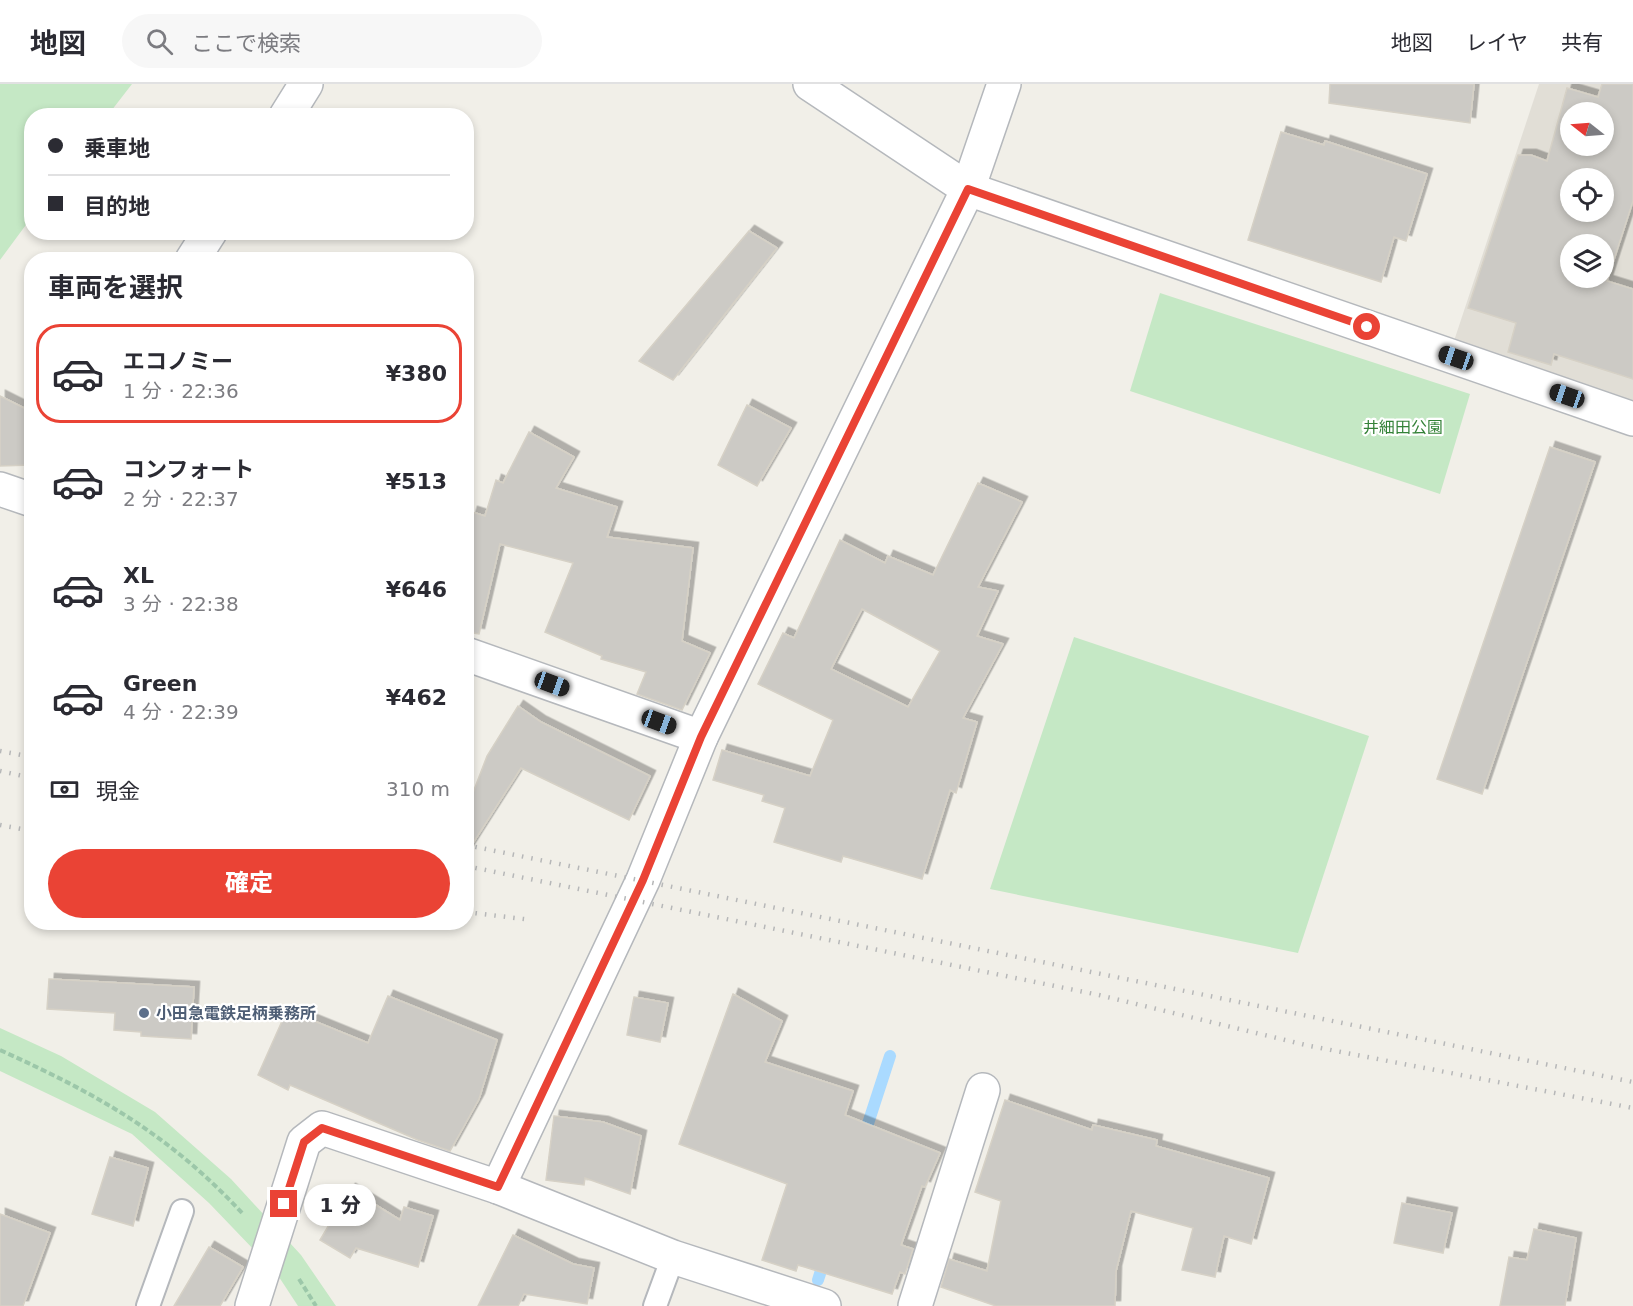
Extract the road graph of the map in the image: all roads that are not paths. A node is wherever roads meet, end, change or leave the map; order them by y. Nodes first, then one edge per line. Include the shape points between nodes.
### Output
1 (306, 84) edge
2 (810, 84) edge
3 (1004, 84) edge
4 (291, 108) edge
5 (968, 189) junction
6 (1633, 419) edge
7 (0, 489) edge
8 (24, 497) edge
9 (474, 657) edge
10 (701, 737) junction
11 (983, 1090) dead end
12 (498, 1187) junction
13 (182, 1211) dead end
14 (673, 1257) junction
15 (148, 1306) edge
16 (252, 1306) edge
17 (655, 1306) edge
18 (824, 1306) edge
19 (915, 1306) edge

1 - 4 street
2 - 5 street
3 - 5 street
5 - 6 street
5 - 10 street
7 - 8 street
9 - 10 street
10 - 12 street via 643,880
11 - 19 street
12 - 14 street
12 - 16 street via 322,1128 304,1142
13 - 15 lane
14 - 17 lane
14 - 18 street

